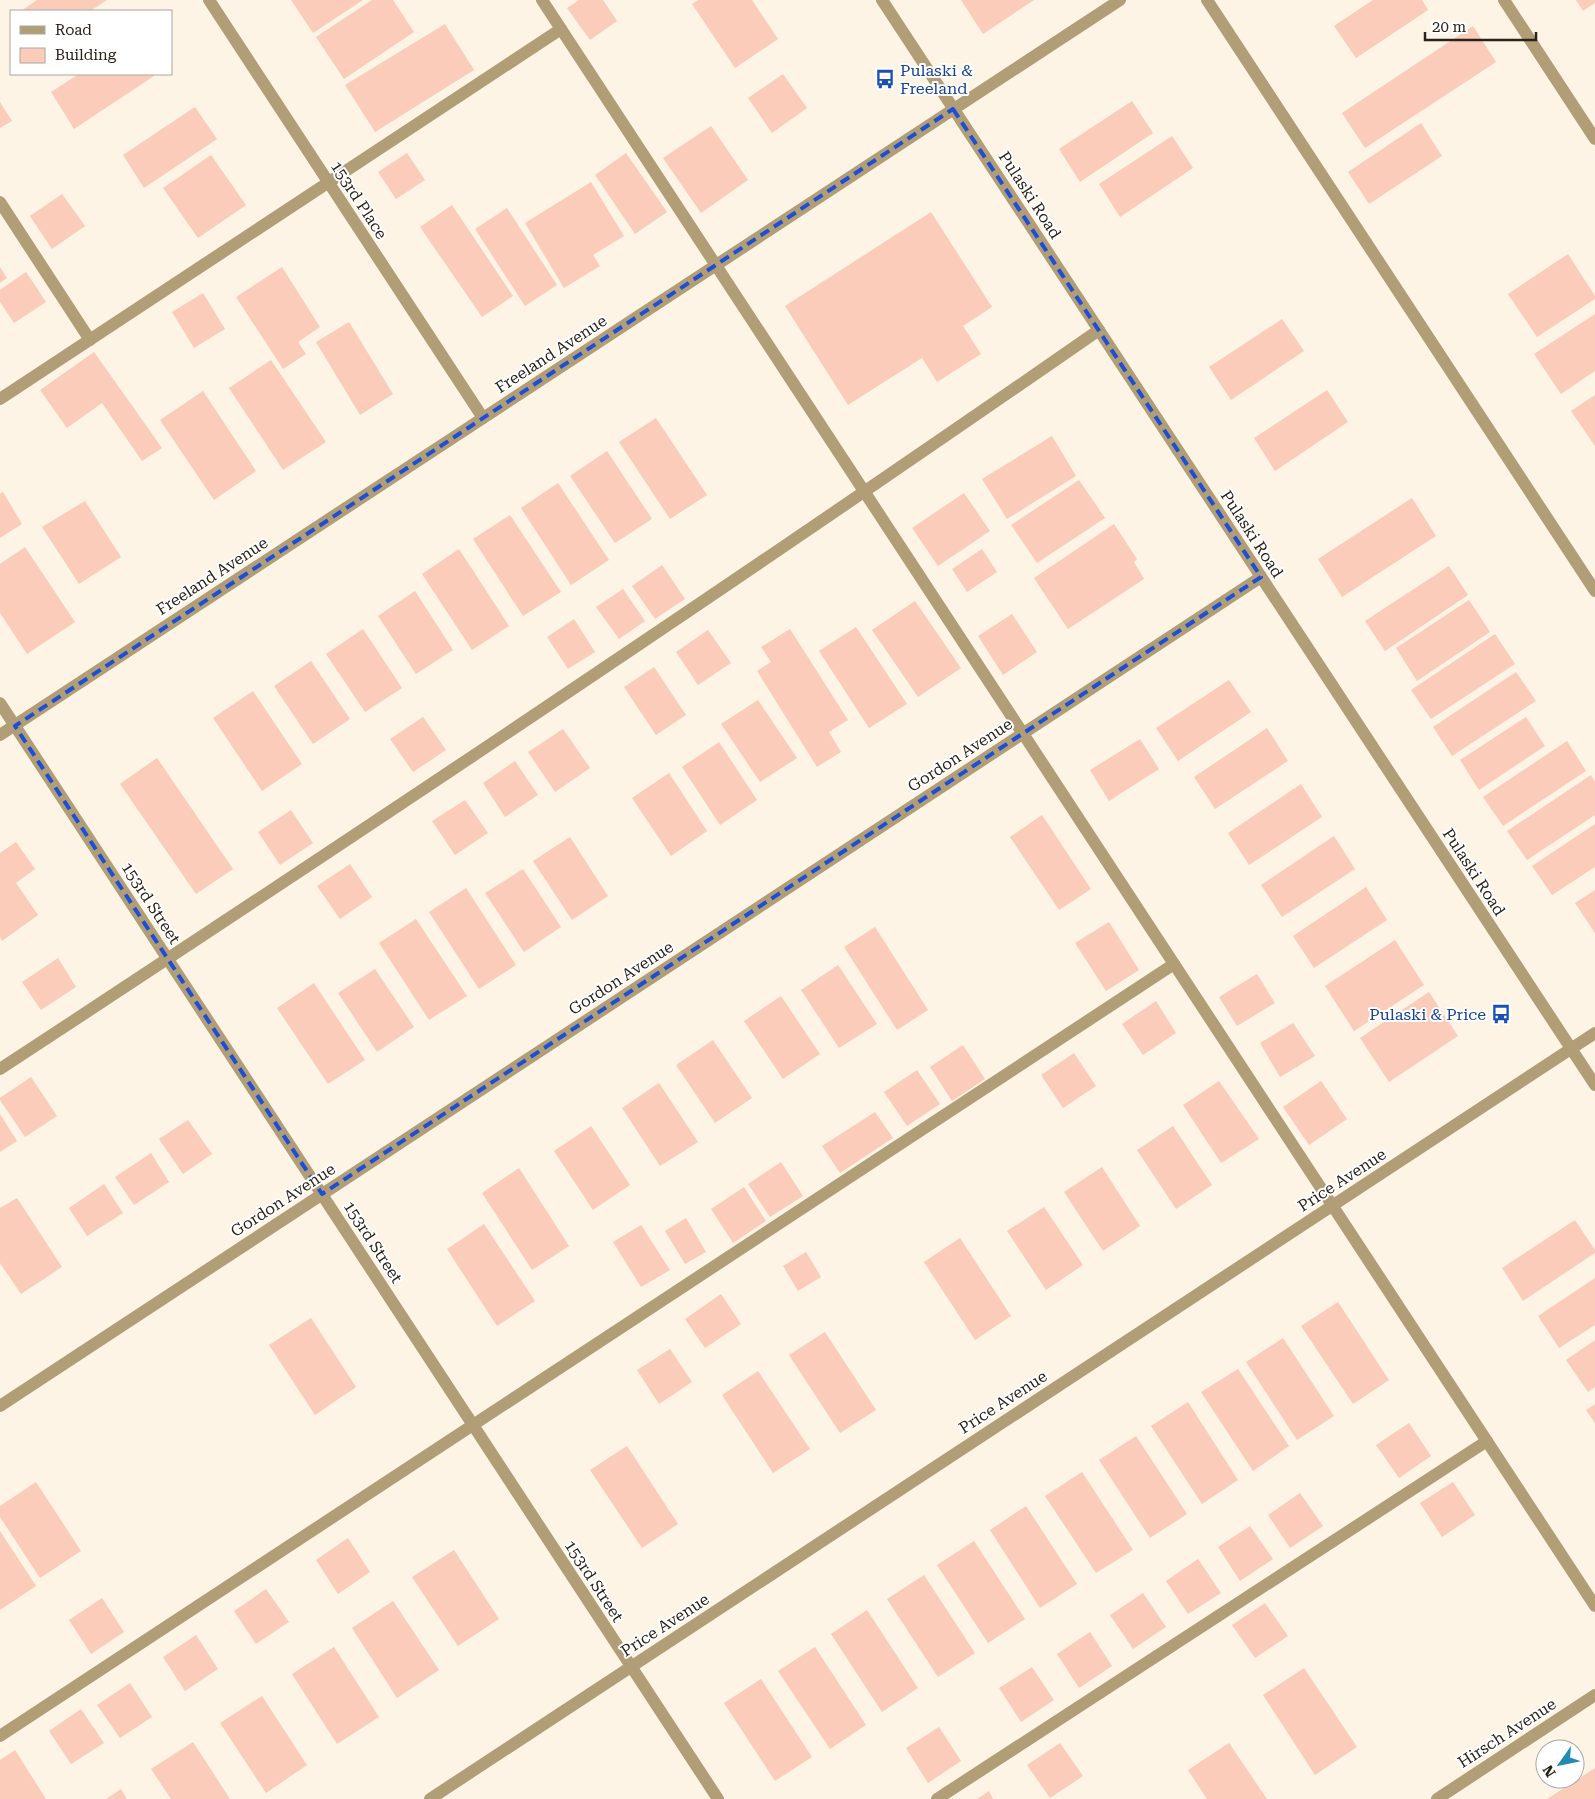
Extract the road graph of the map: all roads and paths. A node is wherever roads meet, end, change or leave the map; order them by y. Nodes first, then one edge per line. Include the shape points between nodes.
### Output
1 (209, 0) edge
2 (542, 0) edge
3 (882, 0) edge
4 (1120, 0) edge
5 (1207, 0) edge
6 (1504, 0) edge
7 (561, 29) junction
8 (953, 109) junction
9 (1595, 139) edge
10 (328, 183) junction
11 (0, 202) edge
12 (716, 265) junction
13 (1099, 330) junction
14 (90, 340) junction
15 (0, 399) edge
16 (483, 418) junction
17 (865, 492) junction
18 (1261, 577) junction
19 (1595, 591) edge
20 (0, 703) edge
21 (15, 726) junction
22 (1023, 733) junction
23 (0, 735) edge
24 (168, 959) junction
25 (1174, 964) junction
26 (1595, 1033) edge
27 (1571, 1049) junction
28 (0, 1069) edge
29 (1595, 1085) edge
30 (322, 1194) junction
31 (1333, 1206) junction
32 (0, 1406) edge
33 (473, 1426) junction
34 (1487, 1441) junction
35 (1595, 1606) edge
36 (631, 1666) junction
37 (1595, 1695) edge
38 (0, 1736) edge
39 (430, 1799) edge
40 (718, 1799) edge
41 (937, 1799) edge
42 (1437, 1799) edge

1 - 10 street, 153rd Place
2 - 7 street
3 - 8 street, Pulaski Road
4 - 8 street, Freeland Avenue
5 - 19 street
6 - 9 street
7 - 10 street
7 - 12 street
8 - 12 street, Freeland Avenue
8 - 13 street, Pulaski Road
10 - 14 street
10 - 16 street, 153rd Place
11 - 14 street
12 - 16 street, Freeland Avenue
12 - 17 street
13 - 17 street
13 - 18 street, Pulaski Road
14 - 15 street
16 - 21 street, Freeland Avenue
17 - 22 street
17 - 24 street
18 - 22 street, Gordon Avenue
18 - 27 street, Pulaski Road
20 - 21 street, 153rd Street
21 - 23 street, Freeland Avenue
21 - 24 street, 153rd Street
22 - 25 street
22 - 30 street, Gordon Avenue
24 - 28 street
24 - 30 street, 153rd Street
25 - 31 street
25 - 33 street
26 - 27 street, Price Avenue
27 - 29 street, Pulaski Road
27 - 31 street, Price Avenue
30 - 32 street, Gordon Avenue
30 - 33 street, 153rd Street
31 - 34 street
31 - 36 street, Price Avenue
33 - 36 street, 153rd Street
33 - 38 street
34 - 35 street
34 - 41 street
36 - 39 street, Price Avenue
36 - 40 street, 153rd Street
37 - 42 street, Hirsch Avenue

